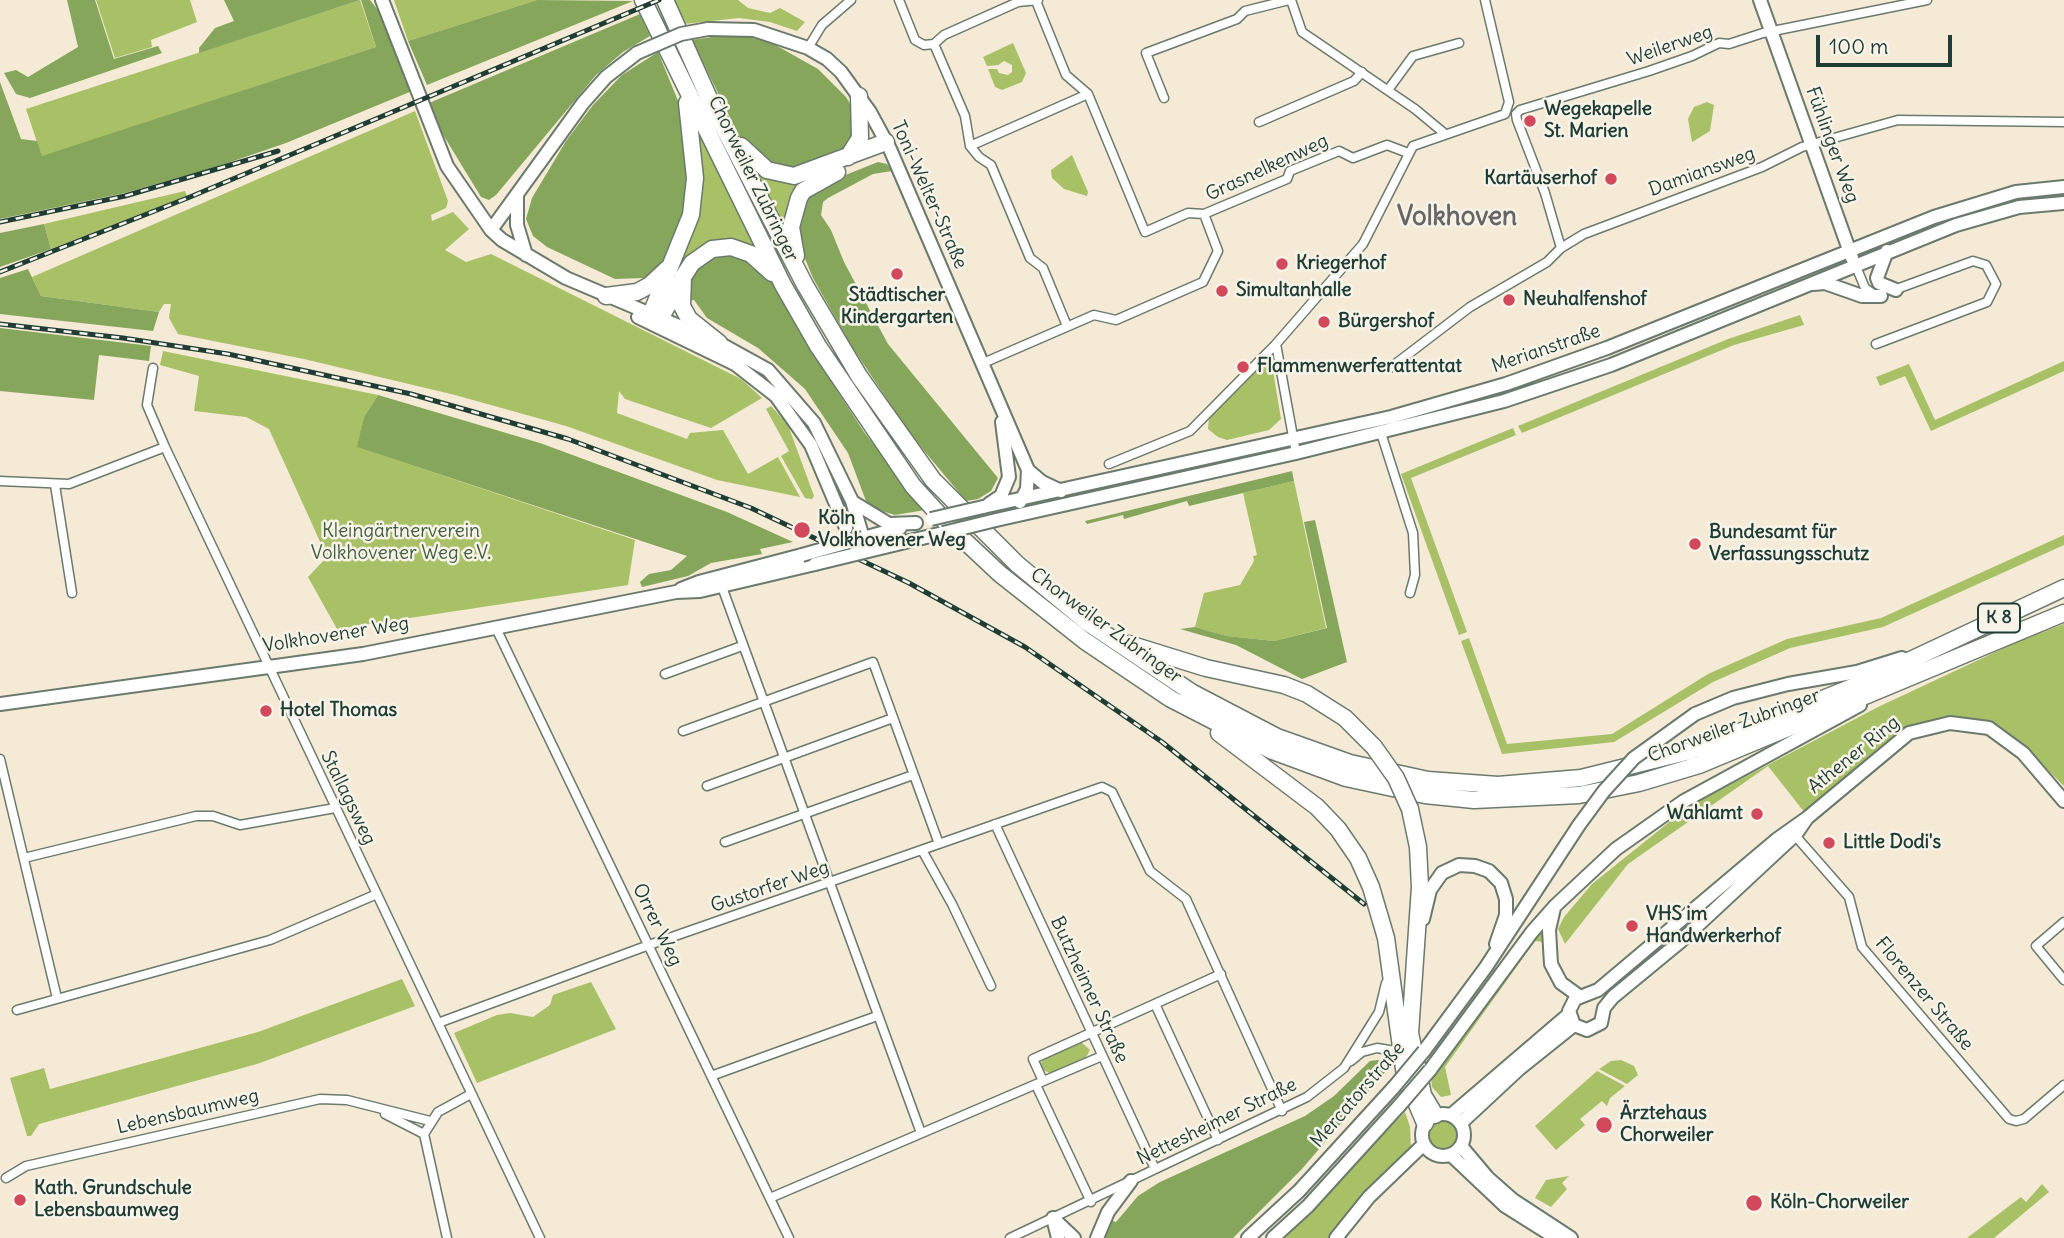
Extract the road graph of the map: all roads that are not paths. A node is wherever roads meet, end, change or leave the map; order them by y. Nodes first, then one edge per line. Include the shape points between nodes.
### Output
1 (382, 0) edge
2 (643, 0) edge
3 (665, 0) edge
4 (851, 0) edge
5 (899, 0) edge
6 (1037, 0) edge
7 (1252, 0) edge
8 (1290, 0) edge
9 (1485, 0) edge
10 (1760, 0) edge
11 (1927, 0) edge
12 (1264, 6) junction
13 (1772, 32) junction
14 (1459, 43) dead end
15 (934, 44) junction
16 (808, 48) junction
17 (1362, 72) junction
18 (686, 90) junction
19 (1388, 90) junction
20 (1088, 94) junction
21 (859, 96) junction
22 (1164, 98) dead end
23 (712, 105) junction
24 (1259, 121) dead end
25 (2064, 122) edge
26 (1444, 133) junction
27 (1809, 145) junction
28 (888, 146) junction
29 (970, 146) junction
30 (1408, 153) junction
31 (848, 157) junction
32 (2064, 187) edge
33 (517, 193) junction
34 (2064, 203) edge
35 (1204, 214) junction
36 (491, 230) junction
37 (1561, 248) junction
38 (1849, 250) junction
39 (1887, 251) junction
40 (526, 255) junction
41 (675, 259) junction
42 (1855, 264) junction
43 (683, 277) junction
44 (1809, 284) junction
45 (783, 285) junction
46 (805, 285) junction
47 (1896, 290) junction
48 (606, 296) junction
49 (1881, 296) junction
50 (655, 320) junction
51 (1068, 326) junction
52 (719, 343) junction
53 (1276, 344) junction
54 (1876, 344) dead end
55 (981, 364) junction
56 (153, 368) dead end
57 (1390, 368) dead end
58 (999, 407) junction
59 (1381, 433) junction
60 (1294, 438) junction
61 (165, 447) junction
62 (1296, 453) junction
63 (1009, 461) junction
64 (1110, 464) dead end
65 (1028, 470) junction
66 (0, 481) edge
67 (55, 485) junction
68 (1061, 491) junction
69 (1024, 499) junction
70 (852, 501) junction
71 (983, 507) junction
72 (1048, 509) junction
73 (1034, 512) joint
74 (996, 520) junction
75 (916, 523) junction
76 (862, 535) junction
77 (861, 553) junction
78 (717, 582) junction
79 (2061, 589) edge
80 (72, 593) dead end
81 (1410, 593) dead end
82 (2064, 613) edge
83 (1087, 622) junction
84 (495, 626) junction
85 (1942, 644) junction
86 (742, 646) junction
87 (1955, 660) junction
88 (270, 665) junction
89 (666, 674) dead end
90 (1171, 699) junction
91 (762, 702) junction
92 (0, 704) edge
93 (893, 718) junction
94 (683, 731) dead end
95 (0, 759) edge
96 (783, 759) junction
97 (914, 775) junction
98 (707, 786) dead end
99 (2064, 801) edge
100 (335, 808) junction
101 (804, 814) junction
102 (995, 824) junction
103 (1793, 832) junction
104 (725, 842) dead end
105 (939, 844) junction
106 (922, 850) junction
107 (24, 858) junction
108 (1746, 872) junction
109 (828, 884) junction
110 (377, 894) junction
111 (1555, 906) junction
112 (2064, 922) edge
113 (1667, 931) junction
114 (1386, 938) junction
115 (1676, 944) junction
116 (649, 945) junction
117 (1486, 967) junction
118 (1414, 971) junction
119 (1221, 974) junction
120 (2064, 980) edge
121 (991, 986) dead end
122 (1585, 995) junction
123 (57, 998) junction
124 (1155, 1004) junction
125 (1604, 1008) junction
126 (17, 1010) dead end
127 (877, 1016) junction
128 (1571, 1019) junction
129 (438, 1023) junction
130 (1091, 1033) junction
131 (1401, 1052) junction
132 (1102, 1056) junction
133 (1344, 1068) junction
134 (711, 1076) junction
135 (1039, 1083) junction
136 (2064, 1085) edge
137 (471, 1094) junction
138 (379, 1111) junction
139 (1282, 1111) junction
140 (1443, 1119) junction
141 (430, 1121) junction
142 (921, 1133) junction
143 (424, 1134) junction
144 (1218, 1140) junction
145 (1428, 1148) junction
146 (1456, 1150) junction
147 (1155, 1169) junction
148 (6, 1178) dead end
149 (1131, 1181) junction
150 (770, 1198) junction
151 (1091, 1202) junction
152 (1053, 1218) junction
153 (447, 1238) edge
154 (540, 1238) edge
155 (789, 1238) edge
156 (1010, 1238) edge
157 (1059, 1238) edge
158 (1074, 1238) edge
159 (1097, 1238) edge
160 (1245, 1238) edge
161 (1273, 1238) edge
162 (1336, 1238) edge
163 (1556, 1238) edge
164 (1571, 1238) edge

1 - 36 street via 447,166
2 - 18 highway, Chorweiler Zubringer
3 - 23 highway, Chorweiler Zubringer
4 - 16 street via 822,25
5 - 15 street via 915,40
6 - 15 street via 1018,2 944,35
6 - 20 street, Grasnelkenweg via 1066,75
7 - 12 street
8 - 12 street
8 - 17 street via 1303,32
9 - 26 street via 1508,110 1502,116
10 - 13 street, Fühlinger Weg
11 - 13 street, Weilerweg
12 - 22 street via 1146,53
13 - 27 street, Fühlinger Weg
13 - 37 street, Weilerweg via 1719,43 1516,114
14 - 19 street via 1413,56
15 - 29 street via 965,116
16 - 21 street, Toni-Welter-Straße via 827,59
16 - 33 street, Toni-Welter-Straße, bridge via 754,30 708,29 681,34 637,53 583,103
17 - 19 street
17 - 24 street via 1354,81
18 - 41 highway via 695,178 691,215
18 - 45 highway, Chorweiler Zubringer
19 - 26 street
20 - 29 street
20 - 35 street, Grasnelkenweg via 1145,232 1188,213
21 - 28 street, Toni-Welter-Straße
21 - 31 highway via 860,138
23 - 31 highway via 747,154 767,170 794,176
23 - 46 highway, Chorweiler Zubringer
25 - 27 street, Damiansweg via 1898,120
26 - 30 street
27 - 37 street, Damiansweg via 1594,230
27 - 38 street, Fühlinger Weg
28 - 31 highway
28 - 46 highway via 803,191 791,227
28 - 55 street, Toni-Welter-Straße
29 - 51 street via 991,165 1030,258 1044,268
30 - 35 street, Grasnelkenweg via 1387,145 1353,158 1339,150 1290,171 1287,179
30 - 53 street via 1363,244
32 - 38 street, Merianstraße via 1989,199
33 - 36 street, Toni-Welter-Straße
33 - 40 street via 517,225
34 - 39 street, Merianstraße via 1997,212
35 - 51 street via 1218,251 1203,282 1116,320 1094,315
36 - 40 street
37 - 57 street, Damiansweg via 1547,262 1470,307
38 - 42 street, Fühlinger Weg
38 - 60 street, Merianstraße via 1544,371 1391,417
39 - 42 street, Merianstraße
39 - 47 street via 1877,278
40 - 48 street
41 - 48 highway via 637,292
41 - 50 highway
42 - 44 street, Merianstraße
42 - 49 street via 1870,294
43 - 45 highway via 700,255 731,247 751,254
43 - 50 highway
43 - 52 highway via 682,306 689,319
44 - 49 street
44 - 59 street, Merianstraße via 1583,376
45 - 90 highway, Chorweiler Zubringer via 867,421 913,486 953,530 1050,614
46 - 83 highway, Chorweiler Zubringer via 859,376 933,480 1017,564
47 - 49 street
47 - 54 street via 1973,261 1986,265 1996,284 1987,302
48 - 50 street
50 - 52 street
50 - 76 street via 735,364 776,396 811,444 843,520
51 - 55 street
52 - 70 street via 768,370 792,393 814,423
53 - 60 street
53 - 64 street via 1191,431
55 - 58 street, Toni-Welter-Straße
56 - 61 street, Stallagsweg via 147,405
58 - 63 street, Toni-Welter-Straße
58 - 65 street, Toni-Welter-Straße
59 - 62 street, Merianstraße
59 - 81 street via 1413,533 1416,563
60 - 62 street
60 - 68 street, Merianstraße
61 - 67 street via 69,484
61 - 88 street, Stallagsweg
62 - 72 street, Merianstraße
63 - 69 street, Toni-Welter-Straße
63 - 71 street, Toni-Welter-Straße via 1007,487
65 - 68 street
65 - 69 street
66 - 67 street
67 - 80 street
68 - 69 street, Merianstraße
69 - 71 street, Volkhovener Weg
69 - 72 street
69 - 74 street
70 - 75 street via 889,524
70 - 76 street
71 - 75 street, Volkhovener Weg, bridge
72 - 73 street, Merianstraße
73 - 74 street, Volkhovener Weg
74 - 77 street, Volkhovener Weg, bridge
75 - 76 street, Volkhovener Weg
76 - 77 street, bridge
76 - 78 street, Volkhovener Weg, bridge
77 - 78 street, Volkhovener Weg, bridge
78 - 84 street, Volkhovener Weg
78 - 86 street
79 - 85 highway, K 8
82 - 87 highway, K 8
83 - 85 highway, Chorweiler Zubringer via 1191,692 1277,737 1382,771 1497,785 1581,778 1690,751 1855,686
83 - 118 highway, bridge via 1120,641 1155,653 1307,694 1345,718 1374,747 1410,809 1418,847
84 - 88 street, Volkhovener Weg via 363,654
84 - 116 street, Orrer Weg
85 - 117 street, K 8, bridge via 1857,673 1733,698 1695,714 1634,758 1604,791
86 - 89 street
86 - 91 street
87 - 90 highway, Chorweiler Zubringer via 1699,765 1579,795 1527,799 1425,795 1346,778 1270,750
87 - 111 street, K 8 via 1870,700 1684,801 1616,849
88 - 92 street, Volkhovener Weg
88 - 100 street, Stallagsweg
90 - 114 highway via 1292,786 1338,829 1371,887
91 - 93 street via 873,662
91 - 94 street
91 - 96 street
93 - 96 street
93 - 97 street
95 - 107 street
96 - 98 street
96 - 101 street
97 - 101 street
97 - 105 street
99 - 103 street, Athener Ring via 2002,736 1976,724 1950,723 1901,738
100 - 107 street via 240,825 213,816 197,817
100 - 110 street, Stallagsweg
101 - 104 street
101 - 109 street
102 - 105 street, Gustorfer Weg
102 - 119 street, Gustorfer Weg via 1102,787 1112,792 1150,871 1185,899
102 - 130 street, Butzheimer Straße
103 - 108 street, Athener Ring
103 - 136 street, Florenzer Straße via 1849,897 1862,947 2009,1118 2024,1119
105 - 106 street, Gustorfer Weg
106 - 109 street, Gustorfer Weg
106 - 121 street
107 - 123 street
108 - 113 street, Athener Ring
108 - 115 street, Athener Ring
109 - 116 street, Gustorfer Weg
109 - 127 street
110 - 123 street via 270,940
110 - 129 street, Stallagsweg
111 - 122 street via 1549,930 1551,964 1561,983
111 - 161 street, Mercatorstraße / K 8, bridge via 1430,1070 1308,1206
112 - 120 street via 2036,946
113 - 115 street
113 - 122 street, Athener Ring
114 - 131 highway
114 - 133 street, Nettesheimer Straße via 1388,971 1379,1012
115 - 125 street, Athener Ring
116 - 129 street, Gustorfer Weg
116 - 134 street, Orrer Weg
117 - 118 street via 1506,915 1502,883 1489,871 1459,865 1442,873 1430,890
117 - 160 street, Mercatorstraße / K 8, bridge via 1424,1051 1342,1146
118 - 140 highway via 1413,1059 1423,1095
119 - 124 street
119 - 139 street
122 - 125 street via 1599,999
122 - 128 street, Athener Ring via 1572,1003
123 - 126 street
124 - 130 street
124 - 144 street
125 - 128 street, Athener Ring via 1595,1028 1584,1030
127 - 134 street
127 - 142 street
128 - 140 street, Athener Ring
129 - 137 street, Stallagsweg
130 - 132 street, Butzheimer Straße
130 - 135 street via 1033,1059
131 - 133 street via 1377,1048 1362,1052
131 - 140 highway via 1405,1076
132 - 135 street
132 - 147 street, Butzheimer Straße
133 - 139 street, Nettesheimer Straße
134 - 150 street, Orrer Weg
135 - 142 street
135 - 151 street
137 - 141 street
137 - 154 street, Stallagsweg
138 - 141 street, Lebensbaumweg
138 - 143 street, Lebensbaumweg
138 - 148 street, Lebensbaumweg via 347,1100 301,1102 26,1166
139 - 144 street, Nettesheimer Straße
140 - 145 street via 1422,1131
140 - 146 street via 1464,1135
141 - 143 street
142 - 150 street
143 - 153 street
144 - 147 street, Nettesheimer Straße
145 - 146 street
145 - 162 street via 1383,1185
146 - 163 street via 1505,1206
146 - 164 street via 1513,1200
147 - 149 street, Nettesheimer Straße
149 - 151 street, Nettesheimer Straße
149 - 159 street via 1108,1212
150 - 155 street, Orrer Weg
151 - 152 street, Nettesheimer Straße
152 - 156 street, Nettesheimer Straße
152 - 157 street
152 - 158 street

